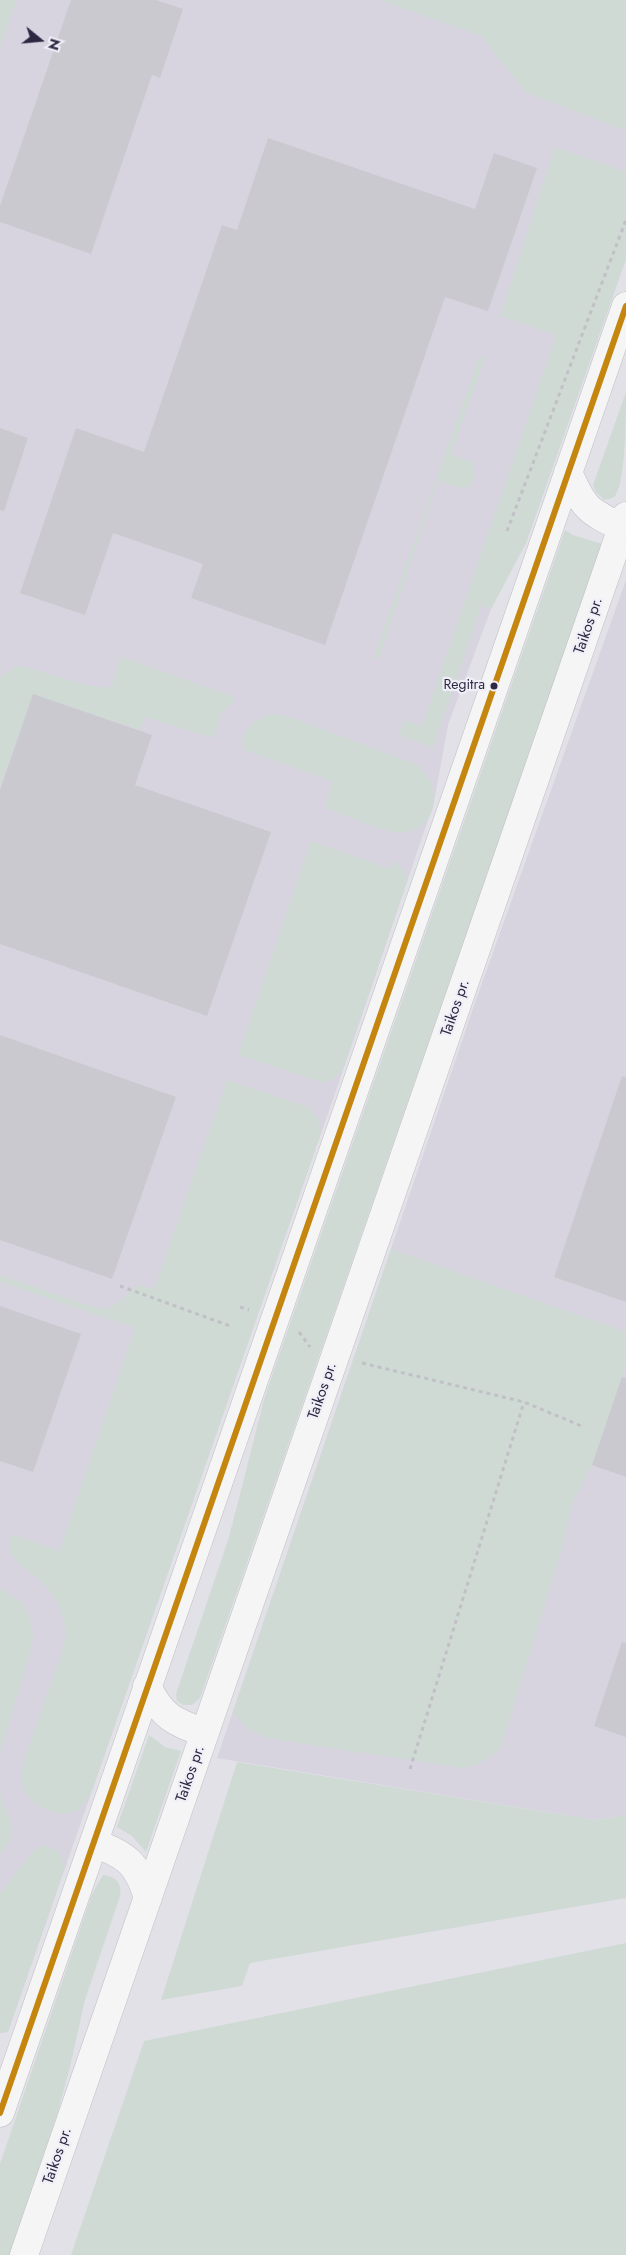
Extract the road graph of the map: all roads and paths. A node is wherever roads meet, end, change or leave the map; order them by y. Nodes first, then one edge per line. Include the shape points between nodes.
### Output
1 (626, 220) edge
2 (626, 306) edge
3 (568, 472) junction
4 (624, 521) edge
5 (507, 531) dead end
6 (120, 1286) dead end
7 (233, 1327) dead end
8 (362, 1363) dead end
9 (524, 1402) junction
10 (584, 1427) dead end
11 (147, 1686) junction
12 (205, 1732) junction
13 (410, 1769) dead end
14 (94, 1843) junction
15 (148, 1898) junction
16 (0, 2113) edge
17 (24, 2255) edge

1 - 5 path
2 - 3 main road
3 - 4 main road, Taikos pr. via 578,497 596,515
3 - 11 main road
4 - 12 main road, Taikos pr.
6 - 7 path
8 - 9 path
9 - 10 path
9 - 13 path
11 - 12 main road via 165,1715 177,1723
11 - 14 main road
12 - 15 main road, Taikos pr.
14 - 15 main road via 129,1860 142,1876
14 - 16 main road
15 - 17 main road, Taikos pr.

